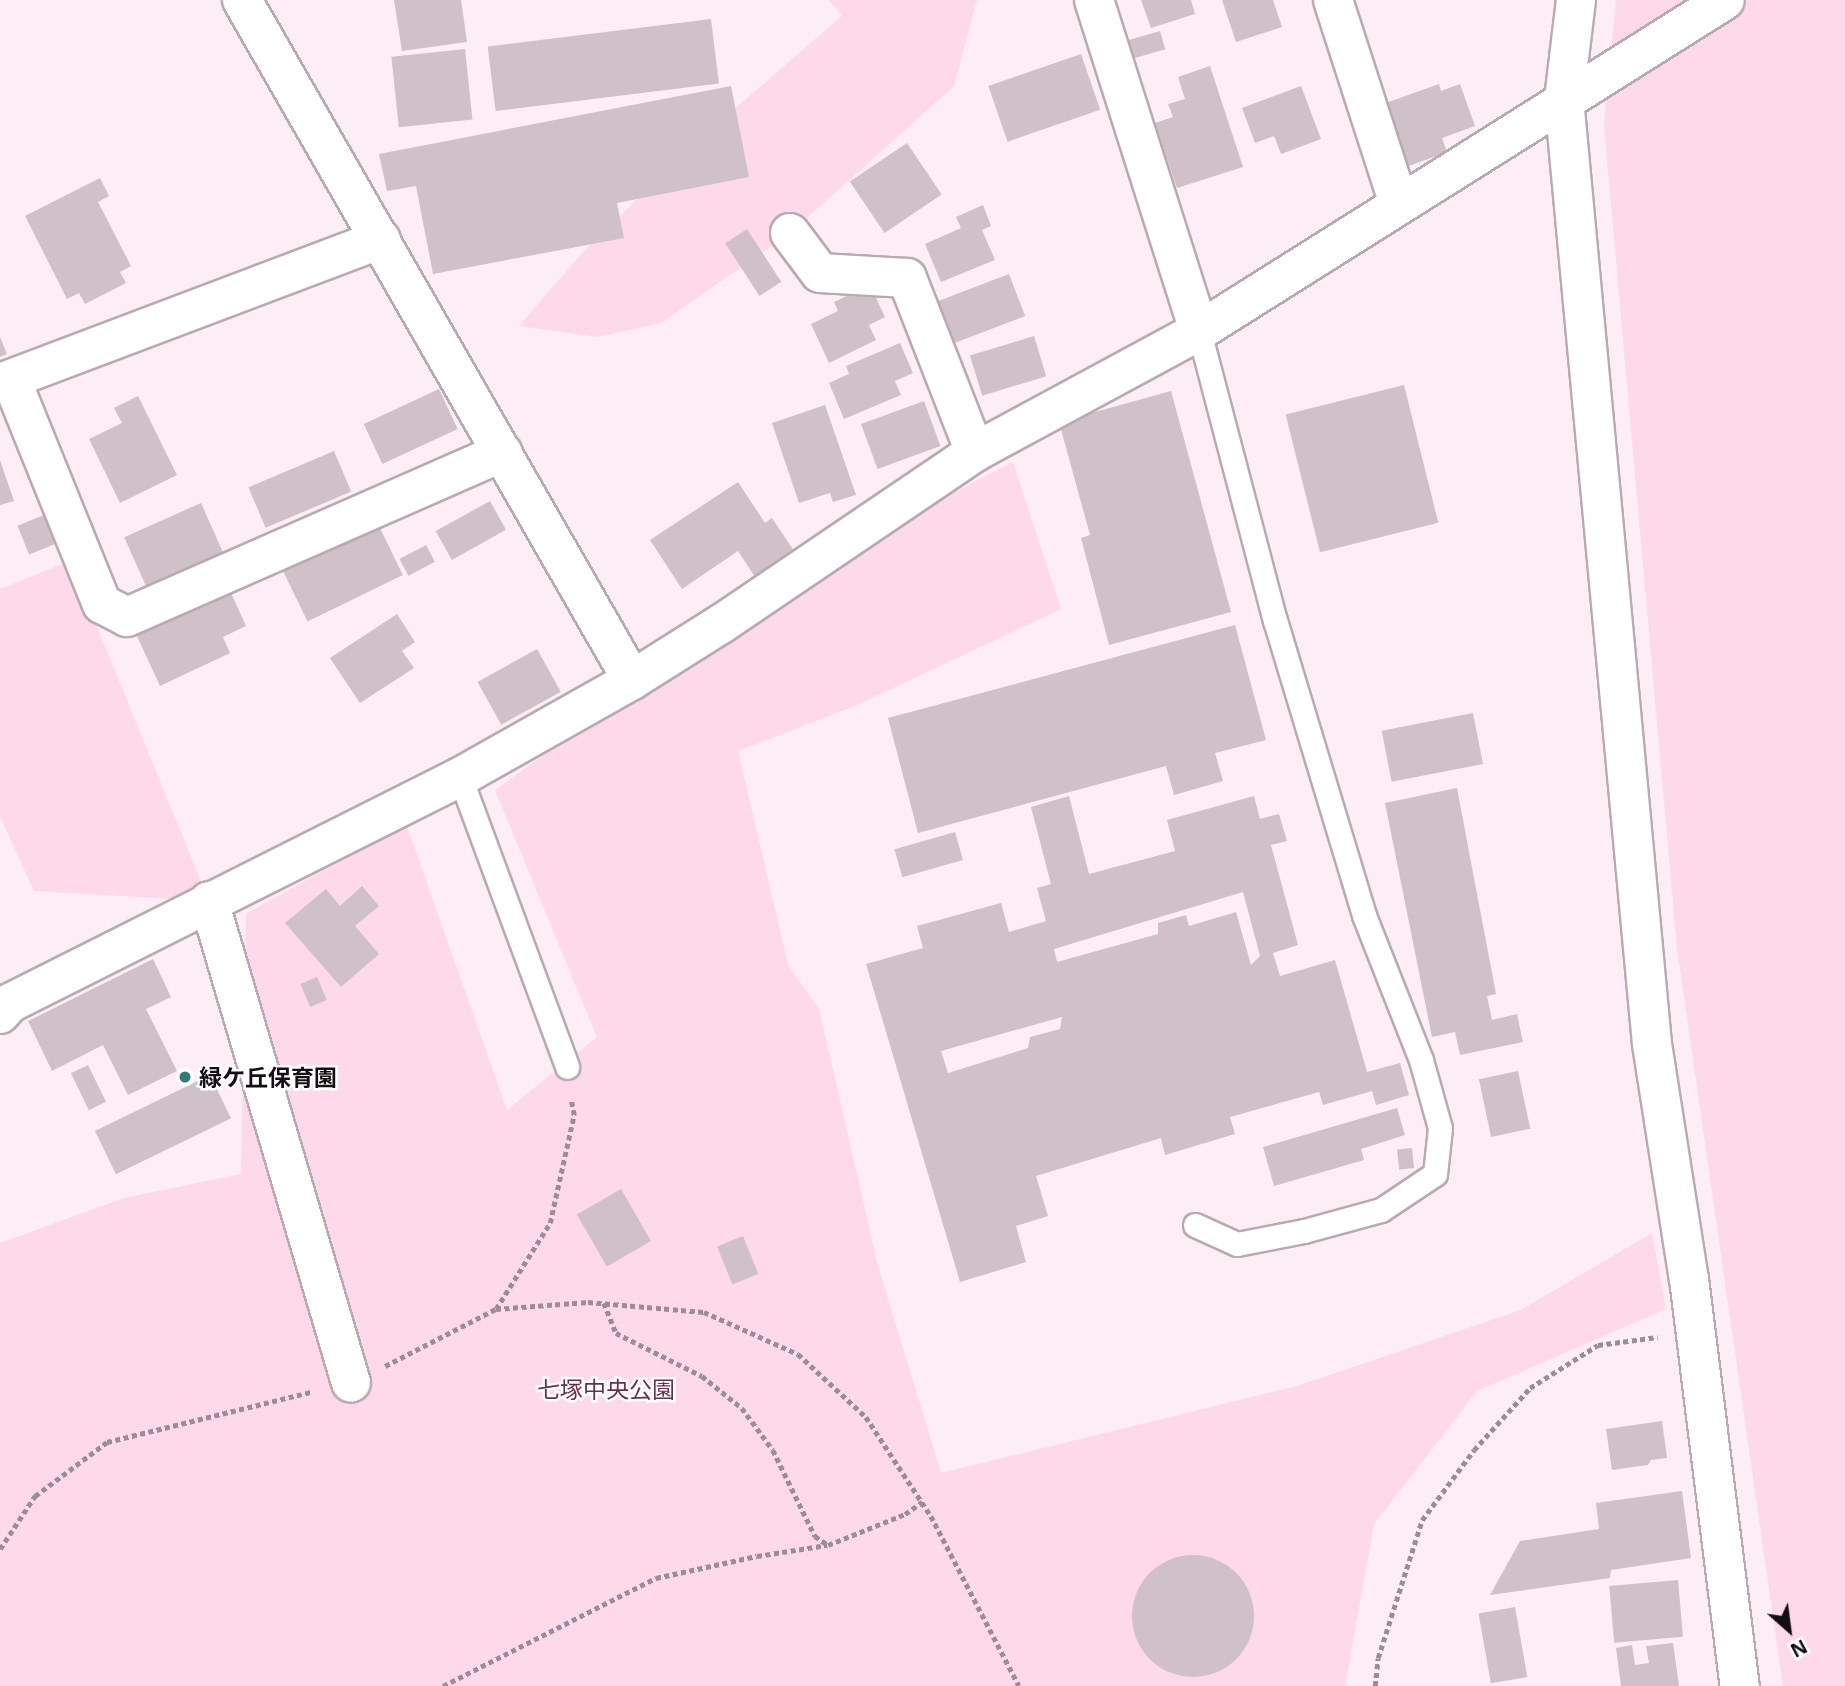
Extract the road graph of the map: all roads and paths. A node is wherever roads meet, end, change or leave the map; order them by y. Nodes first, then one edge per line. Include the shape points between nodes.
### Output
1 (242, 0) edge
2 (1094, 0) edge
3 (1333, 0) edge
4 (1576, 0) edge
5 (1725, 0) edge
6 (1564, 99) junction
7 (1399, 204) junction
8 (790, 233) dead end
9 (381, 239) junction
10 (1199, 331) junction
11 (6, 381) edge
12 (502, 452) junction
13 (975, 452) junction
14 (632, 680) junction
15 (460, 777) junction
16 (209, 901) junction
17 (0, 1014) edge
18 (567, 1067) joint
19 (1195, 1225) dead end
20 (604, 1303) junction
21 (496, 1308) junction
22 (1696, 1332) junction
23 (351, 1383) junction
24 (922, 1502) junction
25 (828, 1545) junction
26 (0, 1549) edge
27 (443, 1686) edge
28 (1019, 1686) edge
29 (1375, 1686) edge
30 (1740, 1686) edge

1 - 9 street
2 - 10 street
3 - 7 street
4 - 6 street
5 - 6 street
6 - 7 street
6 - 22 street via 1652,1044
7 - 10 street
8 - 13 street via 820,273 907,278
9 - 11 street
9 - 12 street
10 - 13 street
10 - 19 lane via 1275,621 1364,915 1421,1060 1440,1128 1435,1174 1381,1210 1237,1244
11 - 12 street via 102,604 127,617
12 - 14 street
13 - 14 street
14 - 15 street
15 - 16 street
15 - 18 lane
16 - 17 street via 10,1003
16 - 23 street
18 - 21 path via 574,1115 550,1223
20 - 21 path
20 - 24 path via 704,1312 797,1354 866,1417
20 - 25 path via 616,1334 702,1376 742,1408 773,1450 815,1536
21 - 23 path
22 - 29 path via 1598,1345 1530,1388 1474,1450 1422,1520 1378,1658
22 - 30 street
23 - 26 path via 107,1441 35,1496
24 - 25 path via 905,1514
24 - 28 path
25 - 27 path via 656,1578

